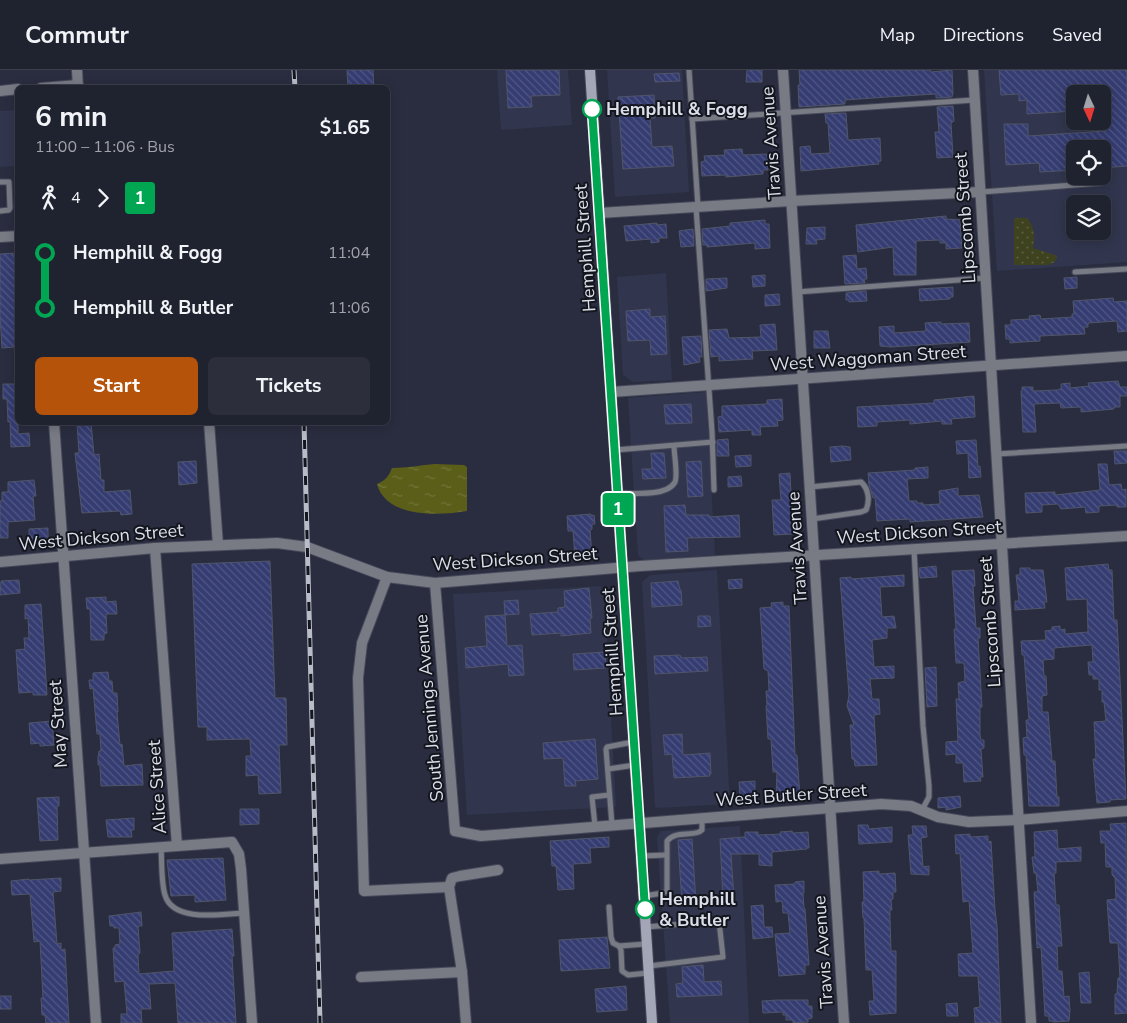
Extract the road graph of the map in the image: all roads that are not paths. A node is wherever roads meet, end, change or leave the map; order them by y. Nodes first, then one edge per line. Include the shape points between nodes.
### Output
1 (77, 70) edge
2 (590, 70) edge
3 (689, 70) edge
4 (783, 70) edge
5 (973, 70) edge
6 (78, 85) edge
7 (15, 89) edge
8 (0, 90) edge
9 (974, 100) junction
10 (786, 113) junction
11 (692, 119) junction
12 (0, 182) edge
13 (1074, 185) edge
14 (980, 192) junction
15 (791, 201) junction
16 (697, 207) junction
17 (0, 211) edge
18 (599, 213) junction
19 (15, 236) edge
20 (0, 237) edge
21 (1127, 269) edge
22 (1075, 272) dead end
23 (985, 278) junction
24 (797, 292) junction
25 (1127, 356) edge
26 (991, 366) junction
27 (803, 379) junction
28 (708, 385) junction
29 (611, 392) junction
30 (54, 425) edge
31 (209, 425) edge
32 (713, 442) junction
33 (674, 446) junction
34 (1127, 446) edge
35 (615, 450) junction
36 (996, 454) junction
37 (810, 487) junction
38 (714, 490) dead end
39 (618, 493) junction
40 (812, 519) junction
41 (1127, 536) edge
42 (1002, 543) junction
43 (218, 545) junction
44 (155, 548) junction
45 (914, 549) junction
46 (814, 555) junction
47 (63, 556) junction
48 (0, 562) edge
49 (622, 568) junction
50 (387, 577) junction
51 (435, 583) junction
52 (634, 742) junction
53 (635, 765) junction
54 (608, 770) junction
55 (609, 795) junction
56 (830, 810) junction
57 (922, 810) junction
58 (1127, 811) edge
59 (702, 818) junction
60 (1018, 820) junction
61 (639, 823) junction
62 (612, 825) junction
63 (595, 826) junction
64 (455, 831) joint
65 (177, 846) junction
66 (161, 847) junction
67 (84, 853) junction
68 (666, 855) junction
69 (641, 856) junction
70 (0, 859) edge
71 (498, 870) dead end
72 (449, 887) junction
73 (644, 896) junction
74 (609, 907) dead end
75 (244, 913) junction
76 (646, 927) junction
77 (647, 944) junction
78 (619, 946) junction
79 (649, 970) junction
80 (462, 972) junction
81 (361, 977) dead end
82 (96, 1023) edge
83 (252, 1023) edge
84 (466, 1023) edge
85 (652, 1023) edge
86 (844, 1023) edge
87 (1031, 1023) edge

1 - 6 street
2 - 18 main road, Hemphill Street
3 - 11 lane
4 - 10 street, Travis Avenue
5 - 9 street, Lipscomb Street
7 - 8 street
9 - 10 lane
9 - 14 street, Lipscomb Street
10 - 11 lane
10 - 15 street, Travis Avenue
11 - 16 lane
12 - 17 lane via 9,182 10,208
13 - 14 lane
14 - 15 street
14 - 23 street, Lipscomb Street
15 - 16 street
15 - 24 street, Travis Avenue
16 - 18 street
16 - 28 lane
18 - 29 main road, Hemphill Street
19 - 20 street
21 - 22 lane
23 - 24 lane
23 - 26 street, Lipscomb Street
24 - 27 street, Travis Avenue
25 - 26 street, West Waggoman Street
26 - 27 street, West Waggoman Street
26 - 36 street, Lipscomb Street
27 - 28 street, West Waggoman Street
27 - 37 street, Travis Avenue
28 - 29 street, West Waggoman Street
28 - 32 lane
29 - 35 main road, Hemphill Street
30 - 47 street, May Street
31 - 43 street
32 - 33 lane
32 - 38 lane
33 - 35 lane
33 - 39 lane via 675,482 659,492
34 - 36 lane
35 - 39 main road, Hemphill Street
36 - 42 street, Lipscomb Street
37 - 40 street, Travis Avenue
37 - 40 lane via 862,482 869,500 866,510 861,512
39 - 49 main road, Hemphill Street
40 - 46 street, Travis Avenue
41 - 42 street, West Dickson Street
42 - 45 street, West Dickson Street
42 - 60 street, Lipscomb Street
43 - 44 street, West Dickson Street
43 - 50 street, West Dickson Street via 277,543 308,548
44 - 47 street, West Dickson Street
44 - 65 street, Alice Street
45 - 46 street, West Dickson Street
45 - 57 lane via 929,786 929,797
46 - 49 street, West Dickson Street
46 - 56 street, Travis Avenue
47 - 48 street, West Dickson Street
47 - 67 street, May Street
49 - 51 street, West Dickson Street
49 - 52 main road, Hemphill Street
50 - 51 street, West Dickson Street
50 - 72 street via 362,643 358,678 364,891
51 - 64 street, South Jennings Avenue
52 - 53 main road, Hemphill Street
52 - 54 lane via 607,747
53 - 54 lane
53 - 61 main road, Hemphill Street
54 - 55 lane
55 - 62 lane
55 - 63 lane via 592,797
56 - 57 street, West Butler Street via 881,804
56 - 59 street, West Butler Street
56 - 86 street, Travis Avenue
57 - 60 street, West Butler Street via 938,818 969,822
58 - 60 street, West Butler Street
59 - 61 street, West Butler Street
59 - 68 lane via 702,830 699,832 670,836 665,846
60 - 87 street, Lipscomb Street
61 - 62 street, West Butler Street
61 - 69 main road, Hemphill Street
62 - 63 street, West Butler Street
63 - 64 street, West Butler Street via 481,836
65 - 66 street
65 - 75 street, Alice Street via 232,842 239,854
66 - 67 street
66 - 75 lane via 165,896 176,909 196,916
67 - 70 street
67 - 82 street, May Street
68 - 69 lane
68 - 73 lane via 667,890
69 - 73 main road, Hemphill Street
71 - 72 street via 452,878
72 - 80 street
73 - 76 main road, Hemphill Street
74 - 78 lane via 611,937
75 - 83 street, Alice Street
76 - 77 main road, Hemphill Street
76 - 79 lane via 719,921 723,957
77 - 78 lane
77 - 79 main road, Hemphill Street
78 - 79 lane via 624,973
79 - 85 main road, Hemphill Street
80 - 81 street
80 - 84 street

